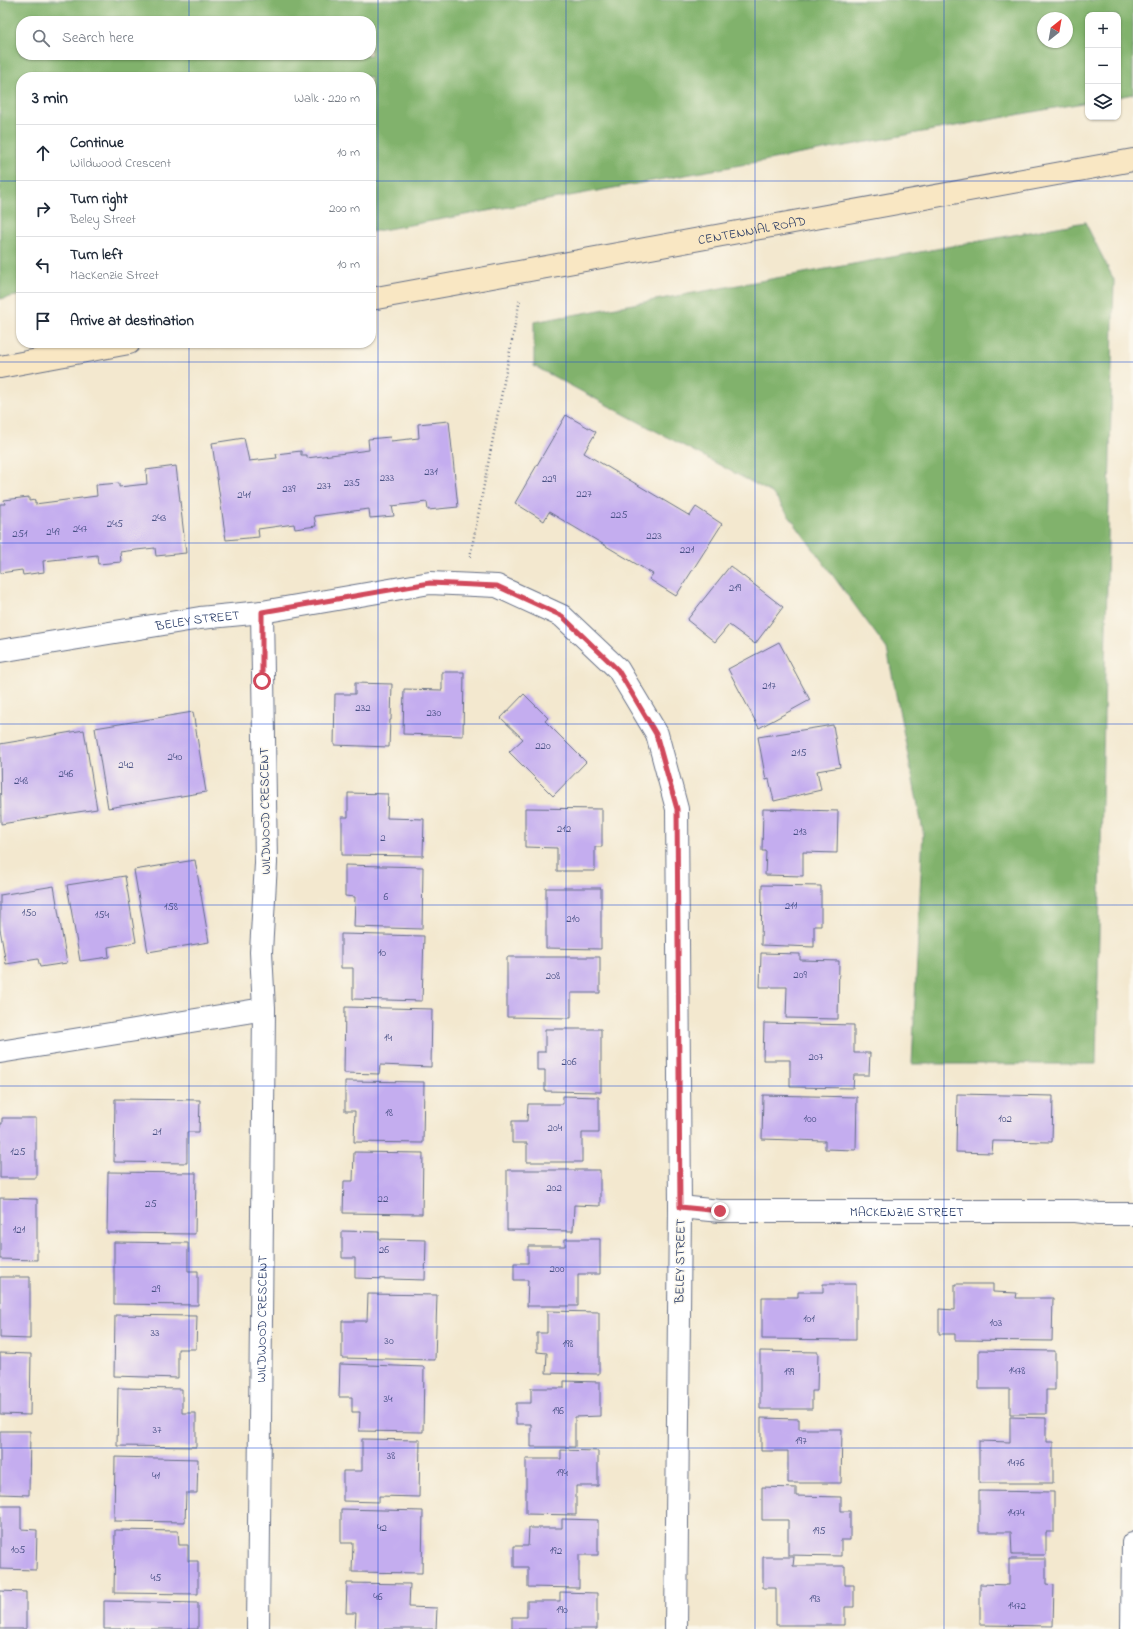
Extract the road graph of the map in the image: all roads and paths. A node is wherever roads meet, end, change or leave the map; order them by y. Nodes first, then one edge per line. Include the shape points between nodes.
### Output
1 (1133, 160) edge
2 (526, 271) junction
3 (376, 298) edge
4 (103, 348) edge
5 (0, 367) edge
6 (464, 585) junction
7 (262, 612) junction
8 (0, 651) edge
9 (264, 1009) junction
10 (0, 1052) edge
11 (680, 1207) junction
12 (1133, 1214) edge
13 (1133, 1543) edge
14 (258, 1629) edge
15 (676, 1629) edge
16 (1132, 1629) edge

1 - 2 main road, CENTENNIAL ROAD
2 - 3 main road, CENTENNIAL ROAD
2 - 6 path
4 - 5 main road
6 - 7 street, BELEY STREET via 430,583
6 - 11 street, BELEY STREET via 497,586 562,616 618,670 656,734 677,809
7 - 8 street, BELEY STREET via 200,618
7 - 9 street, WILDWOOD CRESCENT via 266,863 261,952
9 - 10 street
9 - 14 street, WILDWOOD CRESCENT
11 - 12 street, MACKENZIE STREET via 720,1211 1076,1211
11 - 15 street, BELEY STREET
13 - 16 street

